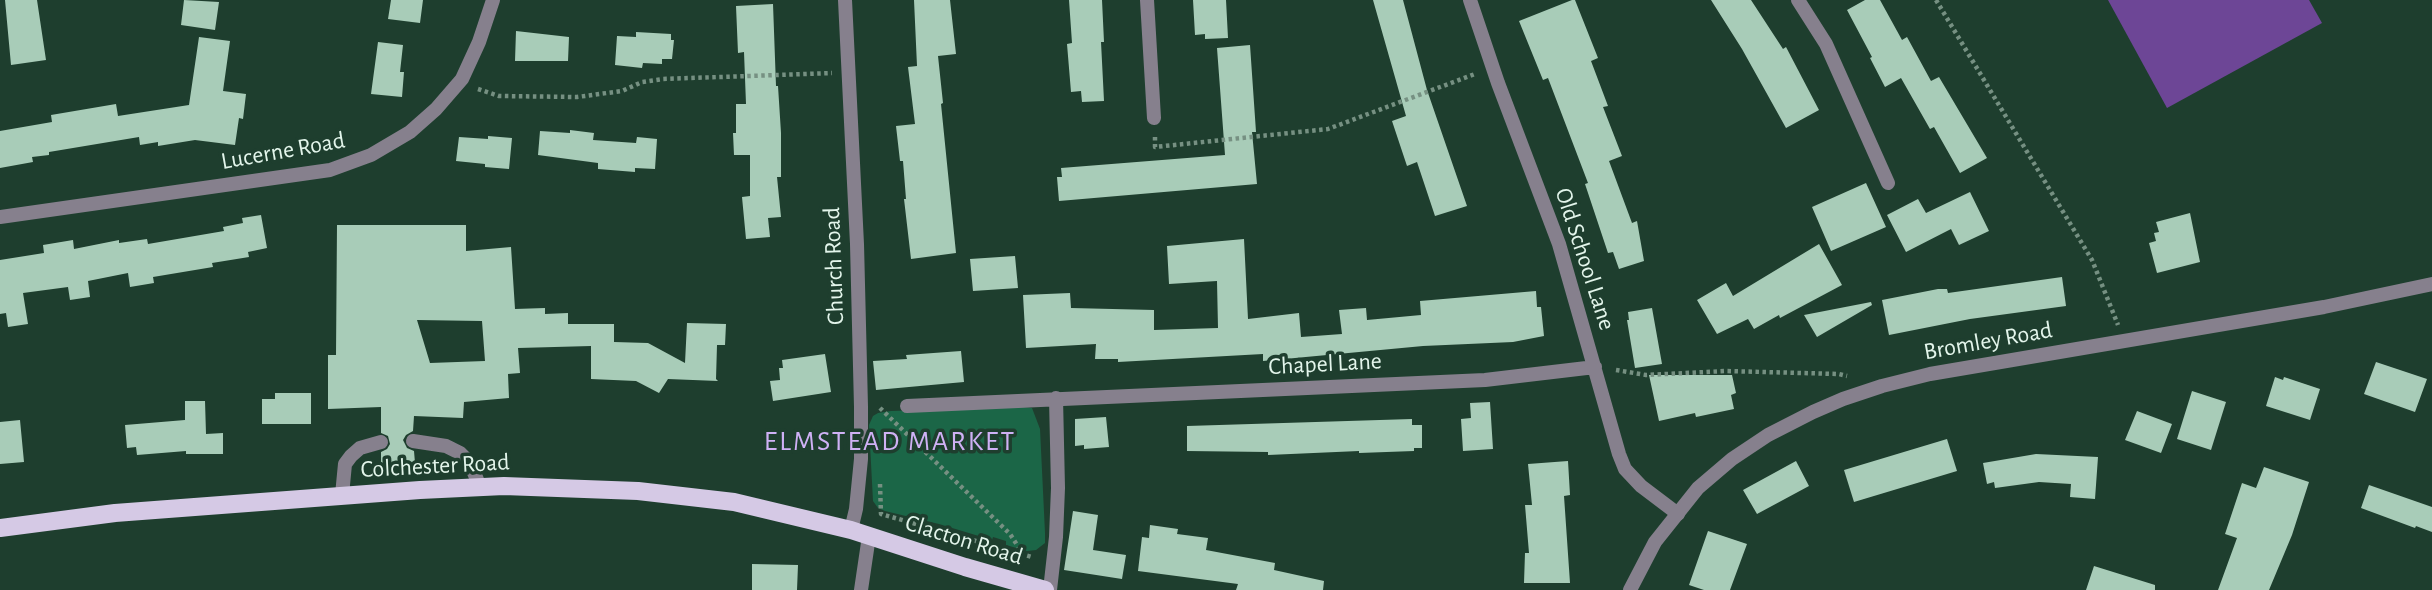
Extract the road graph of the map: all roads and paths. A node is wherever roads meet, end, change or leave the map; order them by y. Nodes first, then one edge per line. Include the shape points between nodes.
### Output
1 (493, 0) edge
2 (845, 0) edge
3 (1147, 0) edge
4 (1470, 0) edge
5 (1798, 0) edge
6 (1936, 0) edge
7 (1493, 68) junction
8 (848, 72) junction
9 (462, 79) junction
10 (1154, 118) joint
11 (1888, 183) dead end
12 (0, 217) edge
13 (2432, 284) edge
14 (2124, 340) junction
15 (1595, 367) junction
16 (1882, 386) junction
17 (1056, 398) junction
18 (860, 407) junction
19 (878, 407) junction
20 (907, 407) joint
21 (878, 417) dead end
22 (413, 441) dead end
23 (381, 442) dead end
24 (880, 472) dead end
25 (480, 487) junction
26 (341, 495) junction
27 (1678, 514) junction
28 (0, 528) edge
29 (860, 533) junction
30 (1023, 555) junction
31 (1032, 557) dead end
32 (860, 590) edge
33 (1047, 590) edge
34 (1630, 590) edge

1 - 9 street, Lucerne Road
2 - 8 street, Church Road
3 - 10 street
4 - 7 street, Old School Lane
5 - 11 street via 1826,44
6 - 14 path via 2092,260
7 - 10 path via 1328,129 1155,147
7 - 15 street, Old School Lane via 1559,244
8 - 9 path via 663,79 577,97 499,96
8 - 18 street, Church Road
9 - 12 street, Lucerne Road via 410,132 343,166
13 - 14 street, Bromley Road
14 - 16 street, Bromley Road
15 - 16 path via 1646,375 1726,371 1839,374
15 - 17 street, Chapel Lane via 1485,380
15 - 27 street, Old School Lane via 1625,469
16 - 27 street, Bromley Road via 1813,412 1749,447 1698,488
17 - 20 street, Chapel Lane
17 - 33 street via 1056,537
18 - 19 path
18 - 29 street, Church Road via 856,509
19 - 20 path
19 - 21 path
19 - 30 path via 1010,534
22 - 25 street via 460,453 470,463
23 - 26 street via 351,456 345,464
24 - 30 path via 881,514
25 - 26 main road, Colchester Road
25 - 29 main road, Colchester Road via 638,491 734,502
26 - 28 main road, Colchester Road via 114,513
27 - 34 street, Bromley Road via 1655,542
29 - 32 street, Church Road
29 - 33 main road, Clacton Road
30 - 31 path

